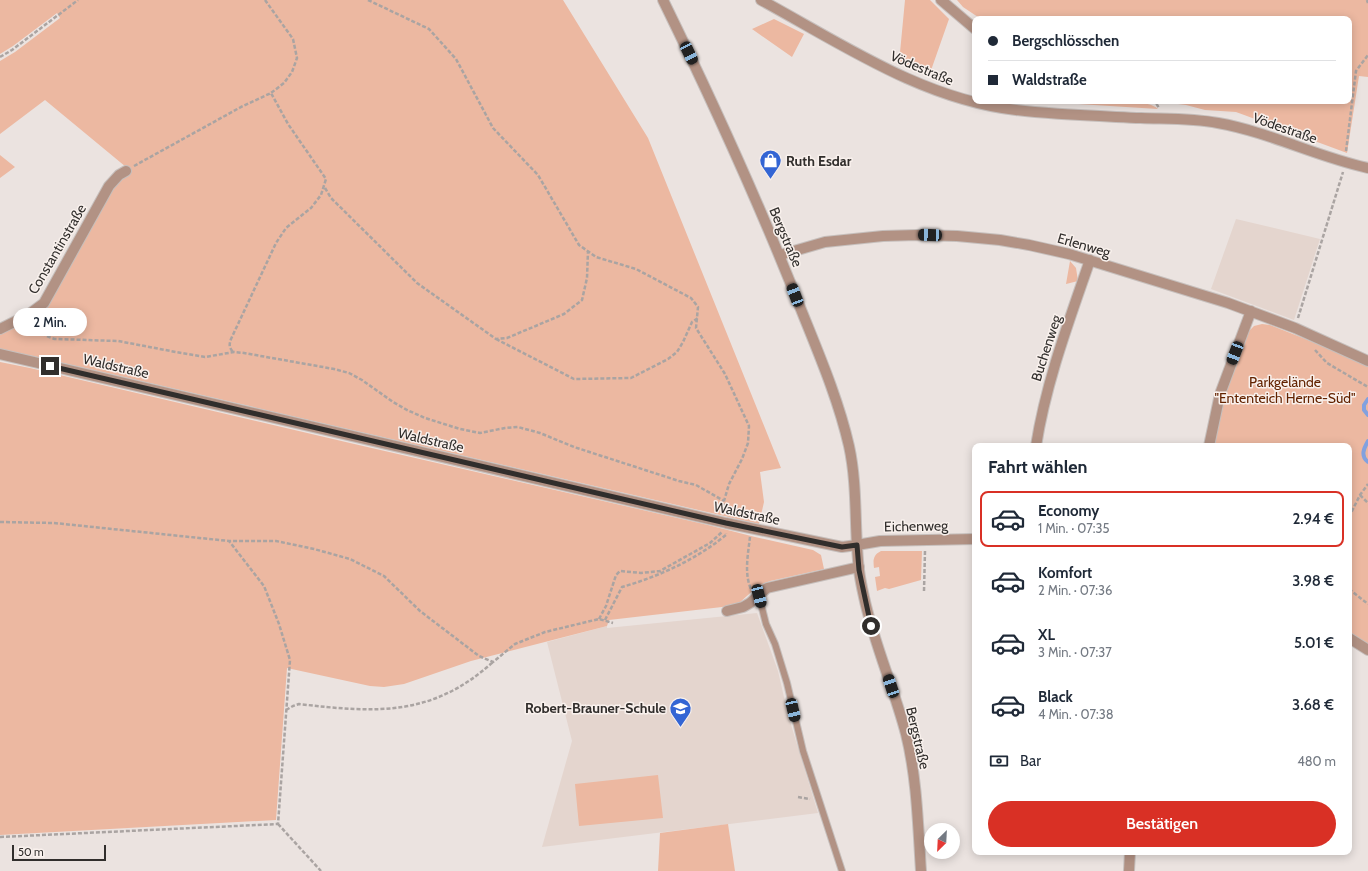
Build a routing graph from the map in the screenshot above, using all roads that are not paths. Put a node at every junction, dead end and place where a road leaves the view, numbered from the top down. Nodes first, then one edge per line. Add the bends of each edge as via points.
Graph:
1 (663, 0) edge
2 (761, 0) edge
3 (941, 0) edge
4 (972, 26) edge
5 (972, 101) edge
6 (984, 104) edge
7 (1368, 168) edge
8 (126, 171) road end
9 (780, 255) junction
10 (1090, 260) junction
11 (1251, 311) junction
12 (0, 329) edge
13 (0, 354) edge
14 (1368, 361) edge
15 (1037, 443) edge
16 (1210, 443) edge
17 (972, 539) edge
18 (857, 545) junction
19 (859, 567) junction
20 (759, 596) junction
21 (727, 611) dead end
22 (1352, 640) edge
23 (1368, 650) edge
24 (1130, 855) edge
25 (842, 871) edge
26 (921, 871) edge
27 (1130, 871) edge

1 - 9 street, Bergstraße via 696,66
2 - 5 street, Vödestraße via 896,73 924,86
3 - 4 street
6 - 7 street, Vödestraße via 1035,112 1216,123 1243,128
8 - 12 street, Constantinstraße via 109,186 44,303 28,315
9 - 10 street, Erlenweg via 825,242 917,235 1029,244
9 - 18 street, Bergstraße via 827,375 849,446 854,479
10 - 11 street, Erlenweg
10 - 15 street, Buchenweg via 1047,389
11 - 14 street, Erlenweg
11 - 16 street via 1220,394
13 - 18 street, Waldstraße via 726,523 842,547
17 - 18 street, Eichenweg via 880,541
18 - 19 street, Bergstraße
19 - 20 street via 767,588
19 - 26 street, Bergstraße via 874,637 906,734
20 - 21 street via 743,607
20 - 25 lane via 787,683 803,751
22 - 23 street
24 - 27 street

